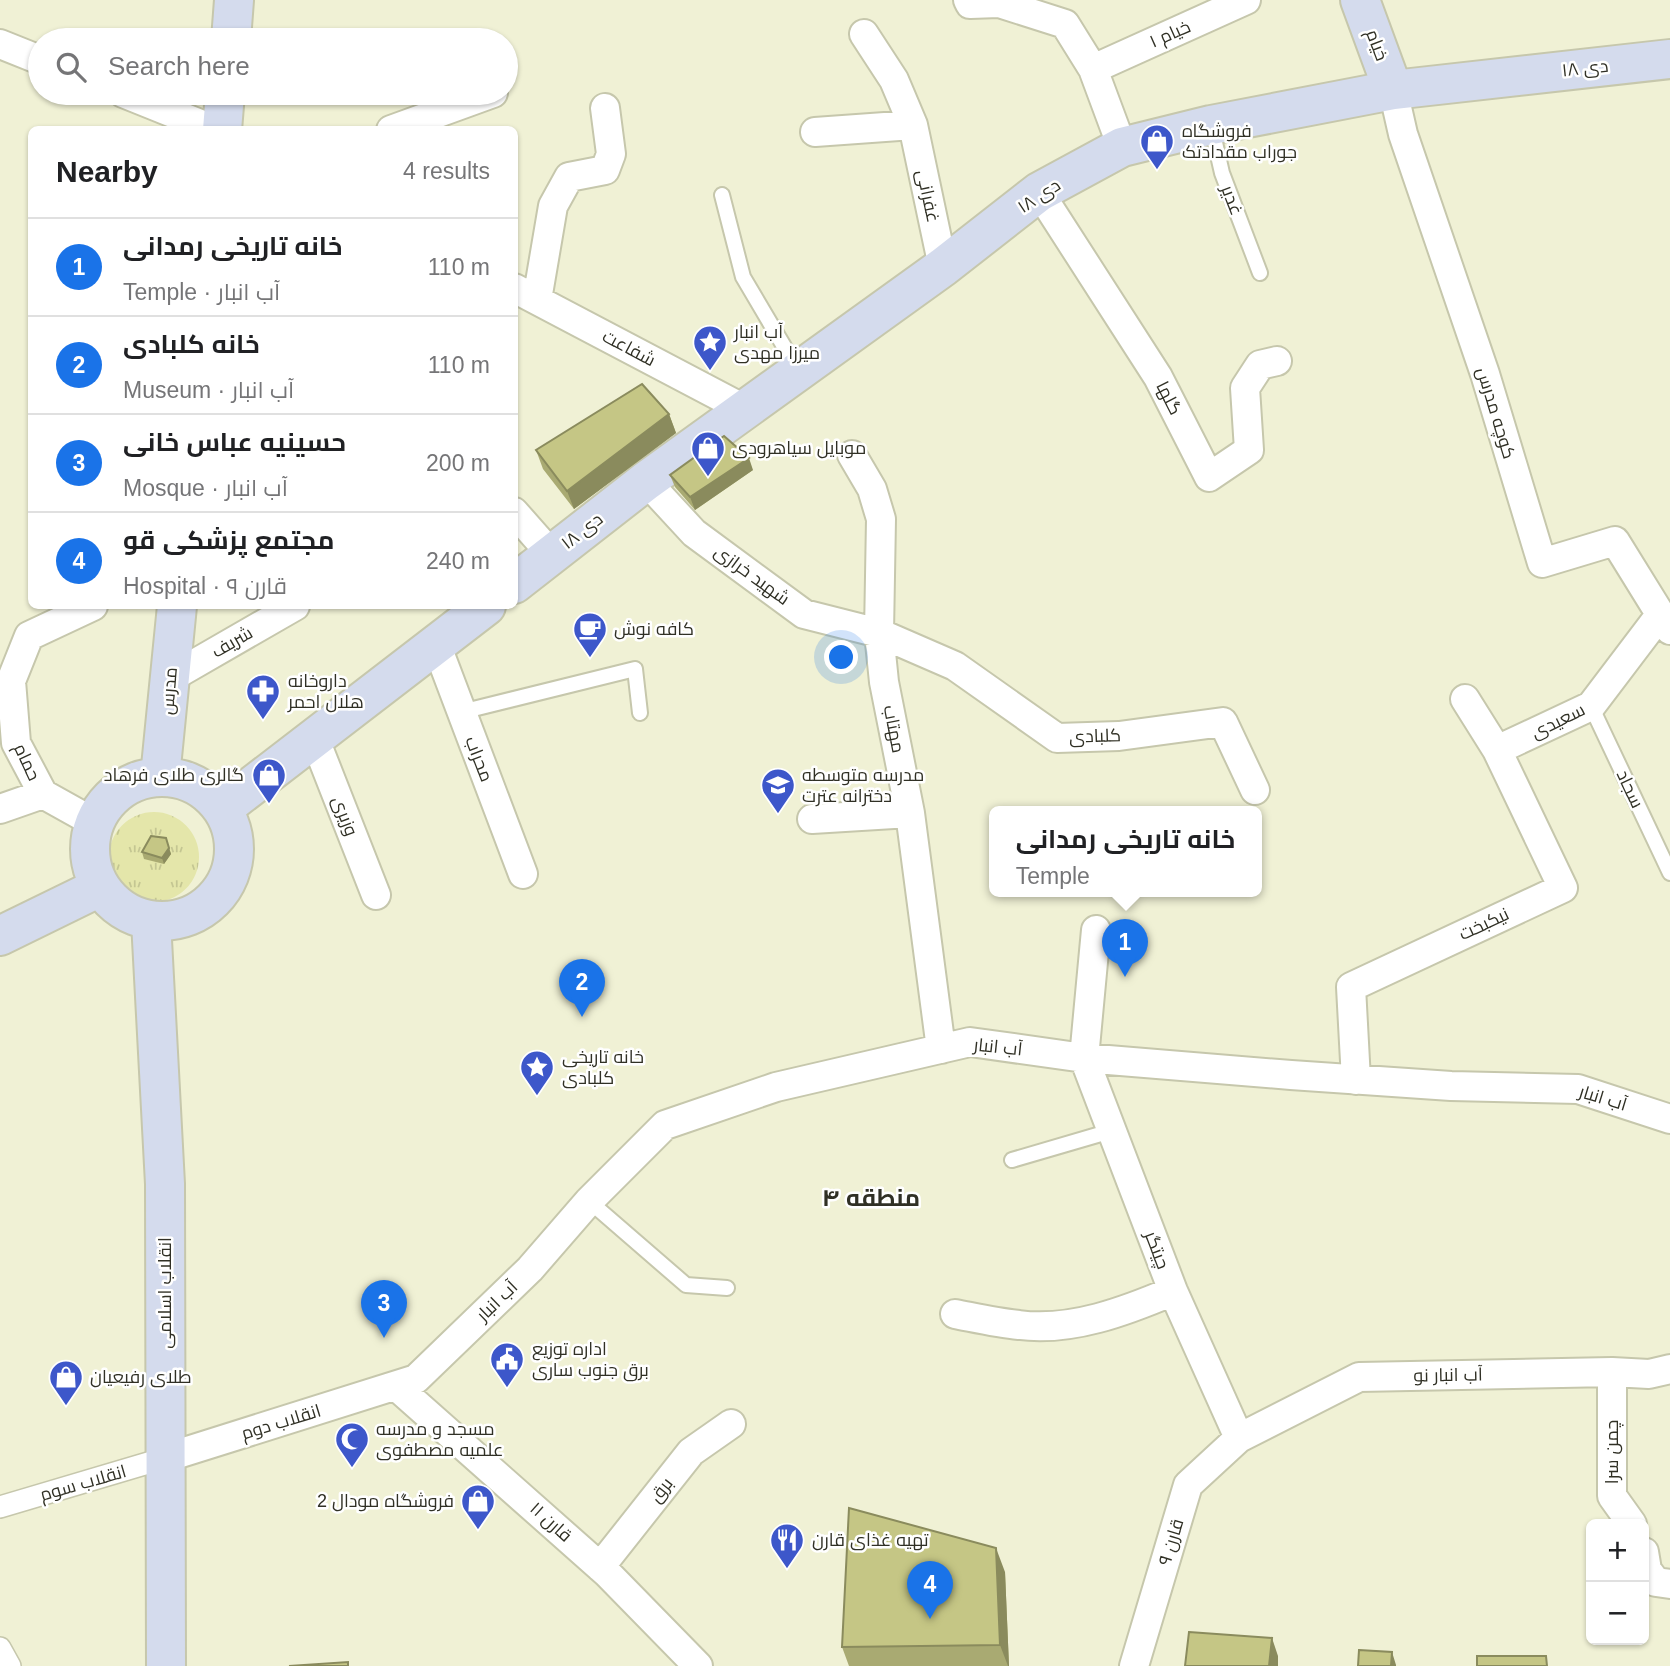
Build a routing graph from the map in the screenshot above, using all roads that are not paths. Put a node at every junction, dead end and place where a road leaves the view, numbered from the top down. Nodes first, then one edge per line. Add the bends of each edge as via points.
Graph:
1 (234, 0) edge
2 (968, 0) edge
3 (1246, 0) edge
4 (1360, 0) edge
5 (231, 28) edge
6 (864, 34) dead end
7 (0, 44) edge
8 (28, 55) edge
9 (1670, 59) edge
10 (1093, 69) junction
11 (1394, 90) junction
12 (153, 105) edge
13 (225, 105) edge
14 (460, 105) edge
15 (605, 108) dead end
16 (913, 125) junction
17 (1211, 125) junction
18 (205, 126) edge
19 (222, 126) edge
20 (402, 126) edge
21 (814, 132) dead end
22 (1122, 148) junction
23 (1039, 192) junction
24 (722, 195) dead end
25 (943, 267) junction
26 (1260, 273) dead end
27 (526, 294) edge
28 (1277, 361) dead end
29 (799, 371) junction
30 (744, 409) junction
31 (852, 455) dead end
32 (646, 481) junction
33 (518, 517) edge
34 (552, 555) junction
35 (518, 581) edge
36 (87, 609) edge
37 (177, 609) edge
38 (290, 609) edge
39 (482, 609) edge
40 (1665, 622) edge
41 (879, 633) junction
42 (436, 644) junction
43 (170, 678) junction
44 (1465, 699) dead end
45 (1591, 706) junction
46 (461, 712) junction
47 (640, 713) dead end
48 (314, 737) junction
49 (1497, 750) junction
50 (160, 777) junction
51 (1255, 790) dead end
52 (43, 794) junction
53 (0, 809) edge
54 (222, 809) junction
55 (910, 813) junction
56 (812, 819) dead end
57 (94, 823) junction
58 (1670, 873) edge
59 (523, 874) dead end
60 (100, 887) junction
61 (376, 895) dead end
62 (151, 921) junction
63 (1096, 930) dead end
64 (0, 936) edge
65 (941, 1049) junction
66 (1084, 1058) junction
67 (1356, 1080) junction
68 (1670, 1119) edge
69 (1111, 1131) junction
70 (1012, 1160) dead end
71 (589, 1201) junction
72 (727, 1288) dead end
73 (1173, 1291) junction
74 (955, 1314) dead end
75 (1670, 1369) edge
76 (1612, 1372) junction
77 (396, 1386) junction
78 (731, 1424) dead end
79 (1240, 1437) junction
80 (165, 1458) junction
81 (0, 1507) edge
82 (1628, 1519) edge
83 (600, 1567) junction
84 (1649, 1573) edge
85 (1670, 1584) edge
86 (0, 1648) edge
87 (10, 1666) edge
88 (166, 1666) edge
89 (698, 1666) edge
90 (1134, 1666) edge

1 - 5 main road
2 - 10 street via 970,4 999,3 1066,24
3 - 10 street, خیام ۱
4 - 11 main road, خیام
6 - 16 street, غفرانی via 894,80
7 - 8 street
9 - 11 main road, ۱۸ دی
10 - 22 street
11 - 17 main road, ۱۸ دی
11 - 40 street, کوچه مدرس via 1403,134 1485,374 1542,563 1615,541
12 - 18 street
13 - 19 main road
14 - 20 street
15 - 27 street via 611,154 605,170 569,177 553,206
16 - 21 street
16 - 25 street, غفرانی
17 - 22 main road, ۱۸ دی
17 - 26 lane, غدیر via 1222,173
22 - 23 main road, ۱۸ دی
23 - 25 main road, ۱۸ دی
23 - 28 street, گلها via 1158,377 1209,477 1249,450 1245,388 1260,365
24 - 29 lane via 743,277
25 - 29 main road, ۱۸ دی
27 - 30 street, شفاعت
29 - 30 main road, ۱۸ دی
30 - 32 main road, ۱۸ دی
31 - 41 street, مهتاب via 872,489 881,519
32 - 34 main road, ۱۸ دی
32 - 41 street, شهید خرازی via 694,533 804,614
33 - 34 street
34 - 35 main road, ۱۸ دی
36 - 52 street, حمام via 29,636 11,681 16,743
37 - 43 main road, مدرس
38 - 43 street, شریف
39 - 42 main road
40 - 45 street, سعیدی
41 - 51 street, کلبادی via 955,666 1058,738 1119,736 1223,722
41 - 55 street, مهتاب
42 - 46 street, محراب
42 - 48 main road
43 - 50 main road, مدرس
44 - 49 street
45 - 49 street, سعیدی
45 - 58 lane, سجاد
46 - 47 lane via 635,669
46 - 59 street, محراب
48 - 54 main road
48 - 61 street, وزیری
49 - 67 street, نیکبخت via 1563,888 1351,987
50 - 54 main road via 184,780 206,791
50 - 57 main road via 120,790
52 - 53 street
52 - 57 street
54 - 62 main road via 234,839 234,856 223,888 213,901 192,914
55 - 56 street
55 - 65 street, مهتاب
57 - 60 main road via 92,867
60 - 62 main road via 122,909
60 - 64 main road
62 - 80 main road, انقلاب اسلامی via 165,1184
63 - 66 street
65 - 66 street, آب انبار via 970,1042
65 - 71 street, آب انبار via 776,1087 665,1125
66 - 67 street, آب انبار
66 - 69 street, چیتگر
67 - 68 street, آب انبار via 1578,1088
69 - 70 lane
69 - 73 street, چیتگر
71 - 72 lane via 685,1285
71 - 77 street, آب انبار via 530,1269 426,1370
73 - 74 street via 1120,1313 1059,1324 1022,1326
73 - 79 street, چیتگر
75 - 76 street, آب انبار نو via 1649,1374
76 - 79 street, آب انبار نو via 1359,1377
76 - 82 street, چمن سرا via 1612,1496
77 - 80 street, انقلاب دوم
77 - 83 street, قارن ۱۱
78 - 83 street, برق via 691,1452
79 - 90 street, قارن ٩ via 1188,1485
80 - 81 street, انقلاب سوم
80 - 88 main road, انقلاب اسلامی
83 - 89 street, قارن ۱۱
84 - 85 street via 1656,1582
86 - 87 street

